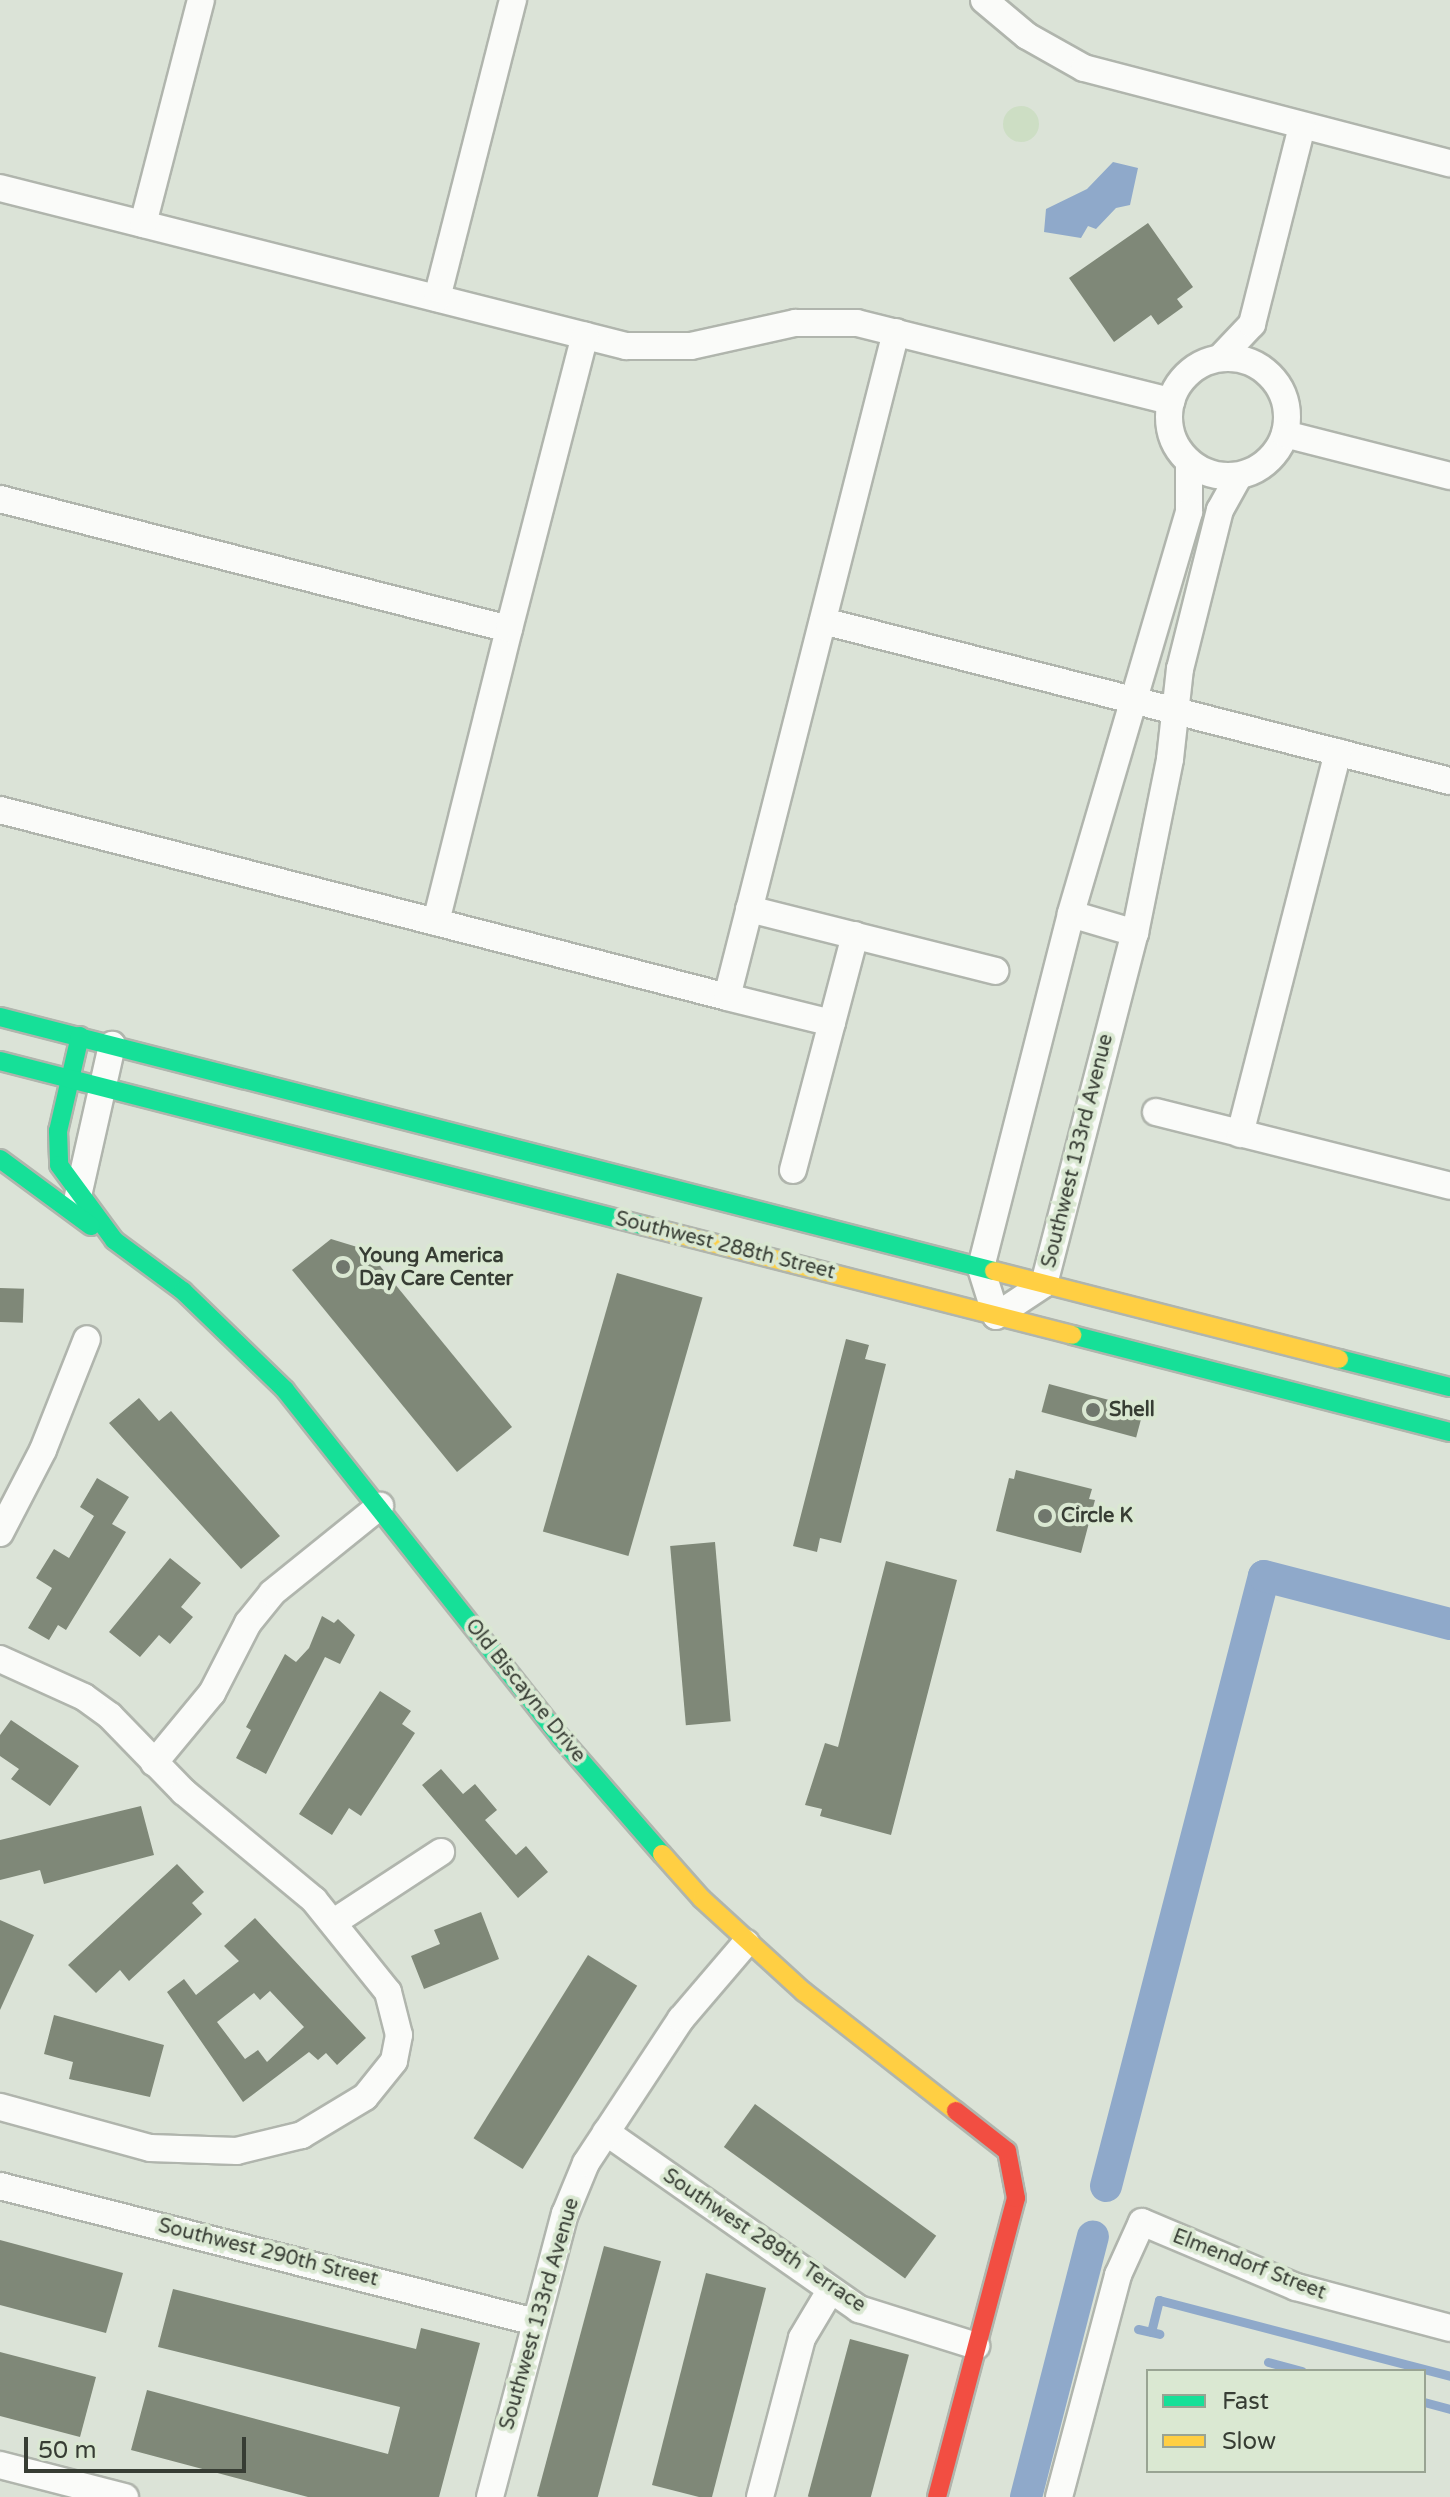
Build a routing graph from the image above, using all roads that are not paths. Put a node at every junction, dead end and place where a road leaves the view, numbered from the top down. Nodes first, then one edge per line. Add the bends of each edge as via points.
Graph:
1 (201, 0) edge
2 (513, 0) edge
3 (984, 0) edge
4 (1302, 126) junction
5 (1450, 163) edge
6 (0, 188) edge
7 (143, 224) junction
8 (437, 298) junction
9 (1252, 324) junction
10 (896, 332) junction
11 (585, 336) junction
12 (1220, 358) junction
13 (1264, 370) junction
14 (1171, 401) junction
15 (1285, 434) junction
16 (1189, 462) junction
17 (1239, 476) junction
18 (1450, 476) edge
19 (0, 499) edge
20 (823, 621) junction
21 (509, 629) junction
22 (1135, 700) junction
23 (1176, 711) junction
24 (1338, 752) junction
25 (1450, 781) edge
26 (0, 810) edge
27 (749, 909) junction
28 (1071, 914) junction
29 (436, 922) junction
30 (1135, 933) junction
31 (855, 935) junction
32 (995, 971) dead end
33 (727, 997) junction
34 (0, 1017) edge
35 (832, 1023) junction
36 (80, 1036) junction
37 (112, 1045) junction
38 (0, 1061) edge
39 (69, 1078) junction
40 (101, 1087) junction
41 (1156, 1112) dead end
42 (1240, 1134) junction
43 (460, 1156) junction
44 (0, 1159) edge
45 (793, 1170) dead end
46 (1450, 1186) edge
47 (78, 1196) junction
48 (114, 1240) junction
49 (981, 1268) junction
50 (1044, 1284) junction
51 (996, 1316) junction
52 (87, 1339) dead end
53 (1450, 1387) edge
54 (1450, 1432) edge
55 (10, 1489) edge
56 (380, 1506) junction
57 (0, 1533) edge
58 (0, 1659) edge
59 (154, 1763) junction
60 (441, 1852) dead end
61 (334, 1922) junction
62 (746, 1943) junction
63 (0, 2107) edge
64 (606, 2132) junction
65 (0, 2186) edge
66 (830, 2291) junction
67 (535, 2322) junction
68 (1450, 2328) edge
69 (976, 2346) junction
70 (0, 2465) edge
71 (125, 2497) edge
72 (490, 2497) edge
73 (760, 2497) edge
74 (937, 2497) edge
75 (1059, 2497) edge

1 - 7 street
2 - 8 street
3 - 4 street via 1027,36 1084,68
4 - 5 street
4 - 9 street
6 - 7 street
7 - 8 street
8 - 11 street
9 - 12 street
9 - 13 street
10 - 11 street via 827,321 660,348
10 - 14 street
10 - 20 street
11 - 21 street
12 - 13 street via 1243,359
12 - 14 street via 1194,368
13 - 15 street via 1285,399
14 - 16 street via 1171,434
15 - 17 street via 1268,462
15 - 18 street
16 - 17 street via 1203,471
16 - 22 street via 1189,512
17 - 23 street, Southwest 133rd Avenue via 1225,493 1217,518 1180,669
19 - 21 street
20 - 22 street
20 - 27 street
21 - 29 street
22 - 23 street
22 - 28 street
23 - 24 street
23 - 30 street, Southwest 133rd Avenue
24 - 25 street
24 - 42 street
26 - 29 street
27 - 31 street
27 - 33 street
28 - 30 street
28 - 49 street
29 - 33 street
30 - 50 street, Southwest 133rd Avenue
31 - 32 street
31 - 35 street
33 - 35 street
34 - 36 main road, Southwest 288th Street
35 - 45 street
36 - 37 main road, Southwest 288th Street
36 - 39 main road, Old Biscayne Drive
37 - 40 street
37 - 43 main road, Southwest 288th Street
38 - 39 main road, Southwest 288th Street
39 - 40 main road, Southwest 288th Street
39 - 47 main road, Old Biscayne Drive via 57,1149 59,1165
40 - 43 main road, Southwest 288th Street
40 - 47 street
41 - 42 street
42 - 46 street
43 - 49 main road, Southwest 288th Street
43 - 51 main road, Southwest 288th Street
44 - 48 main road via 56,1204
47 - 48 main road, Old Biscayne Drive
48 - 56 main road, Old Biscayne Drive via 183,1291 256,1358
49 - 50 main road, Southwest 288th Street
49 - 51 street
50 - 51 street, Southwest 133rd Avenue
50 - 53 main road, Southwest 288th Street
51 - 54 main road, Southwest 288th Street
52 - 55 street
55 - 57 street
56 - 59 street via 272,1593 248,1623 212,1693
56 - 62 main road, Old Biscayne Drive via 561,1738
58 - 59 street via 84,1697
59 - 61 street
60 - 61 street
61 - 63 street via 388,1992 399,2035 394,2061 381,2082 327,2122 273,2144 198,2153 150,2148
62 - 64 street, Southwest 133rd Avenue via 681,2019
62 - 69 main road, Old Biscayne Drive via 1007,2151 1016,2198
64 - 66 street, Southwest 289th Terrace
64 - 67 street, Southwest 133rd Avenue via 565,2214
65 - 67 street, Southwest 290th Street
66 - 69 street, Southwest 289th Terrace via 888,2322
66 - 73 street via 802,2338
67 - 72 street, Southwest 133rd Avenue
68 - 75 street, Elmendorf Street via 1296,2287 1142,2222 1118,2275
69 - 74 main road
70 - 71 street

